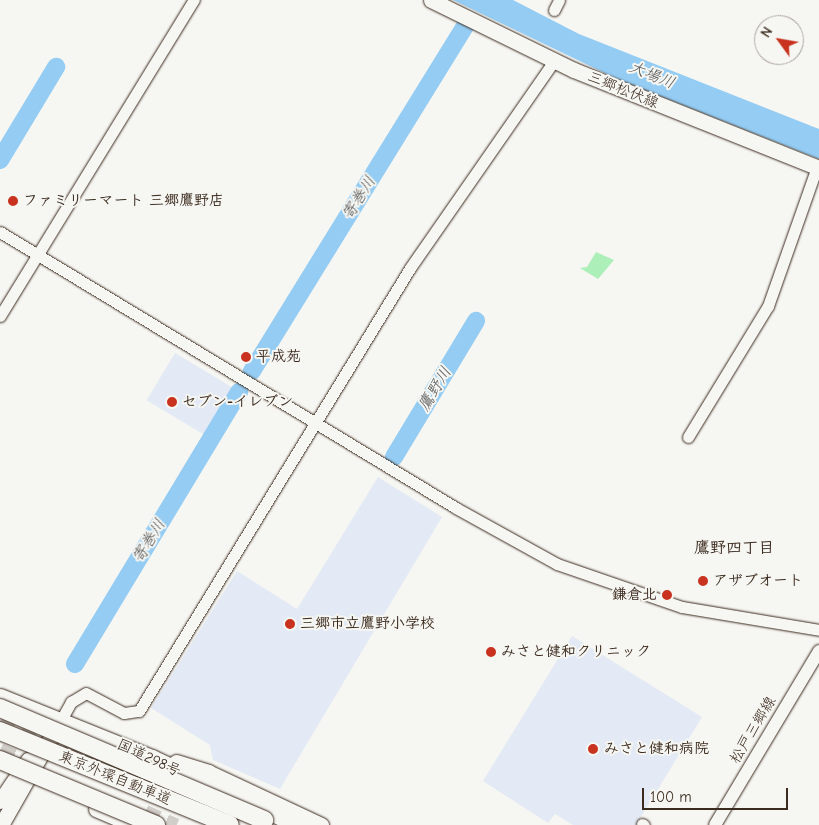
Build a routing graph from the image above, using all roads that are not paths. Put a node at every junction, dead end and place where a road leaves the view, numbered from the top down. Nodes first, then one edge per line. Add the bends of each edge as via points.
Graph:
1 (194, 0) edge
2 (432, 0) edge
3 (554, 61) junction
4 (818, 168) edge
5 (0, 232) edge
6 (38, 254) junction
7 (0, 316) edge
8 (315, 424) junction
9 (688, 437) dead end
10 (819, 630) edge
11 (819, 651) edge
12 (0, 696) edge
13 (0, 708) edge
14 (60, 720) junction
15 (0, 731) edge
16 (0, 742) edge
17 (152, 757) junction
18 (0, 760) edge
19 (0, 767) edge
20 (23, 776) junction
21 (0, 801) edge
22 (264, 820) dead end
23 (1, 825) edge
24 (133, 825) tunnel mouth
25 (156, 825) tunnel mouth
26 (199, 825) edge
27 (230, 825) edge
28 (296, 825) edge
29 (321, 825) edge
30 (715, 825) edge

1 - 6 street
2 - 3 main road, 三郷松伏線
3 - 4 main road, 三郷松伏線
3 - 8 street via 410,268
4 - 9 street via 768,306
5 - 6 street
6 - 7 street
6 - 8 street
8 - 10 street via 509,539 598,582 682,608
8 - 14 street via 139,711 124,713 86,693 71,702
11 - 30 main road, 松戸三郷線
12 - 14 main road, 国道298号
13 - 22 highway, bridge
14 - 17 main road, 国道298号
14 - 20 main road
15 - 27 highway, 東京外環自動車道, bridge
16 - 26 highway, 東京外環自動車道
17 - 28 main road, 国道298号
17 - 29 main road via 208,772
18 - 25 highway, bridge
19 - 20 main road
20 - 21 main road
20 - 23 main road
20 - 24 main road

